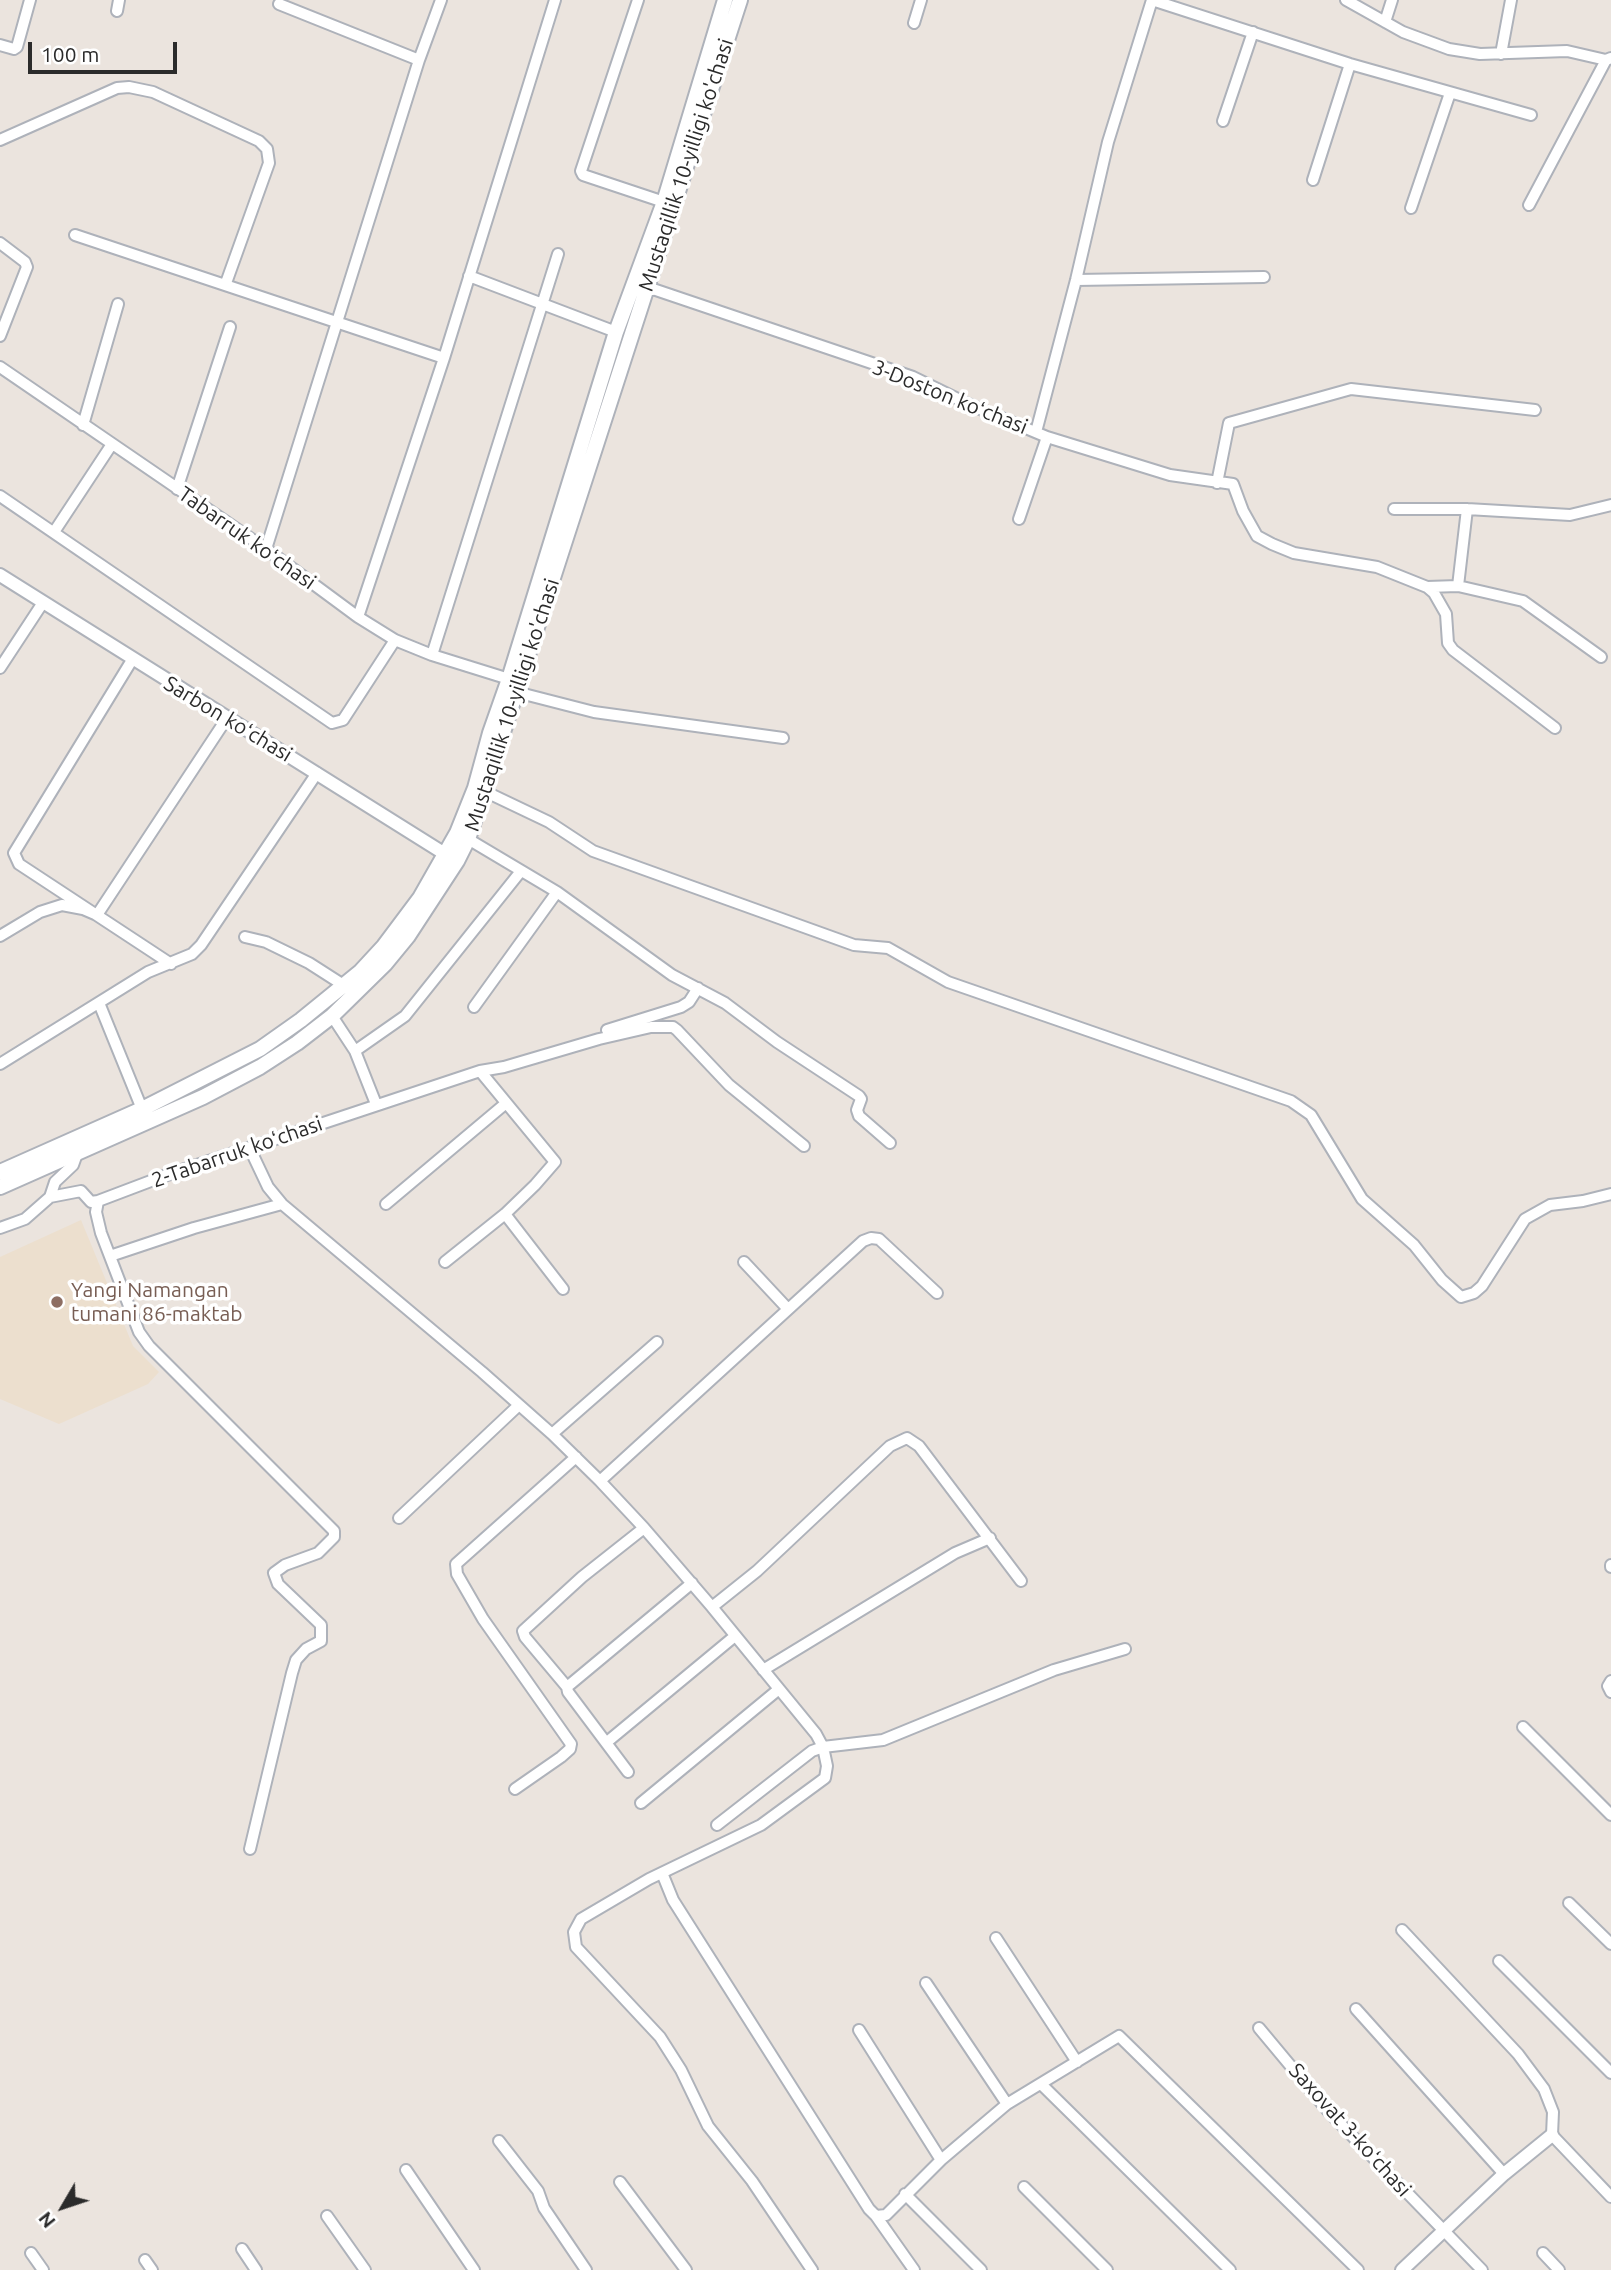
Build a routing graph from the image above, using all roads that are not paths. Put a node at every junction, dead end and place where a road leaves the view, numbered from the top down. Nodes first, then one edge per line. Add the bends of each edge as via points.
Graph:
1 (30, 0) edge
2 (440, 0) edge
3 (555, 0) edge
4 (638, 0) edge
5 (725, 0) edge
6 (740, 0) edge
7 (921, 0) edge
8 (1346, 0) edge
9 (1392, 0) edge
10 (1511, 0) edge
11 (279, 4) dead end
12 (1385, 22) junction
13 (914, 23) dead end
14 (1253, 32) junction
15 (0, 46) edge
16 (1501, 54) junction
17 (1608, 59) edge
18 (419, 60) junction
19 (1350, 64) junction
20 (1450, 93) junction
21 (1531, 115) dead end
22 (1223, 121) dead end
23 (0, 140) edge
24 (1313, 180) dead end
25 (664, 202) junction
26 (1529, 205) dead end
27 (1411, 208) dead end
28 (75, 234) dead end
29 (0, 243) edge
30 (558, 254) dead end
31 (469, 276) junction
32 (1264, 277) dead end
33 (1076, 280) junction
34 (226, 283) junction
35 (647, 288) junction
36 (118, 304) dead end
37 (542, 304) junction
38 (338, 324) junction
39 (230, 327) dead end
40 (616, 331) junction
41 (0, 336) edge
42 (444, 358) junction
43 (0, 367) edge
44 (1535, 410) dead end
45 (83, 425) junction
46 (1036, 432) junction
47 (1047, 437) junction
48 (112, 444) junction
49 (1217, 483) junction
50 (177, 489) junction
51 (0, 496) edge
52 (1611, 505) edge
53 (1394, 509) dead end
54 (1467, 509) junction
55 (1019, 519) dead end
56 (54, 532) junction
57 (266, 549) junction
58 (0, 575) edge
59 (1458, 586) junction
60 (1427, 587) junction
61 (42, 604) junction
62 (358, 617) junction
63 (395, 640) junction
64 (432, 656) junction
65 (1601, 657) dead end
66 (132, 660) junction
67 (0, 668) edge
68 (513, 686) junction
69 (227, 718) junction
70 (1555, 728) dead end
71 (783, 738) dead end
72 (317, 773) junction
73 (484, 790) junction
74 (463, 836) junction
75 (0, 852) edge
76 (14, 853) junction
77 (451, 858) junction
78 (521, 871) junction
79 (557, 892) junction
80 (97, 915) junction
81 (0, 936) edge
82 (245, 937) dead end
83 (171, 964) junction
84 (698, 988) junction
85 (350, 989) junction
86 (99, 1003) junction
87 (474, 1007) dead end
88 (332, 1016) junction
89 (355, 1051) junction
90 (0, 1063) edge
91 (504, 1067) junction
92 (480, 1071) junction
93 (376, 1104) junction
94 (505, 1104) junction
95 (142, 1109) junction
96 (890, 1143) dead end
97 (804, 1146) dead end
98 (250, 1149) junction
99 (78, 1151) junction
100 (0, 1172) edge
101 (0, 1187) edge
102 (1611, 1194) edge
103 (50, 1197) junction
104 (98, 1201) junction
105 (282, 1204) junction
106 (386, 1204) dead end
107 (505, 1214) junction
108 (0, 1228) edge
109 (110, 1256) junction
110 (446, 1262) dead end
111 (744, 1262) dead end
112 (563, 1289) dead end
113 (937, 1293) dead end
114 (788, 1308) junction
115 (657, 1342) dead end
116 (519, 1405) junction
117 (552, 1434) junction
118 (576, 1457) junction
119 (600, 1481) junction
120 (399, 1518) dead end
121 (644, 1528) junction
122 (990, 1538) junction
123 (1021, 1581) dead end
124 (692, 1583) junction
125 (712, 1607) junction
126 (735, 1636) junction
127 (1125, 1649) dead end
128 (763, 1670) junction
129 (1611, 1681) edge
130 (567, 1686) junction
131 (779, 1689) junction
132 (1611, 1692) edge
133 (1523, 1727) dead end
134 (607, 1742) junction
135 (823, 1747) junction
136 (628, 1772) dead end
137 (515, 1789) dead end
138 (641, 1803) dead end
139 (1611, 1815) edge
140 (717, 1825) dead end
141 (250, 1849) dead end
142 (662, 1873) junction
143 (1569, 1903) dead end
144 (1402, 1930) dead end
145 (996, 1938) dead end
146 (1611, 1944) edge
147 (1499, 1961) dead end
148 (926, 1983) dead end
149 (1356, 2009) dead end
150 (1259, 2028) dead end
151 (859, 2030) dead end
152 (1077, 2062) junction
153 (1611, 2073) edge
154 (1042, 2085) junction
155 (1007, 2104) junction
156 (1552, 2135) junction
157 (499, 2141) dead end
158 (941, 2160) junction
159 (406, 2170) dead end
160 (1504, 2174) junction
161 (620, 2182) dead end
162 (1024, 2188) dead end
163 (905, 2194) junction
164 (1611, 2197) edge
165 (876, 2216) junction
166 (327, 2217) dead end
167 (1443, 2231) junction
168 (242, 2249) dead end
169 (31, 2253) dead end
170 (1543, 2253) dead end
171 (43, 2270) edge
172 (256, 2270) edge
173 (365, 2270) edge
174 (474, 2270) edge
175 (586, 2270) edge
176 (686, 2270) edge
177 (812, 2270) edge
178 (914, 2270) edge
179 (981, 2270) edge
180 (1107, 2270) edge
181 (1230, 2270) edge
182 (1358, 2270) edge
183 (1402, 2270) edge
184 (1482, 2270) edge
185 (1559, 2270) edge

1 - 15 street via 17,47
2 - 18 street
3 - 31 street
4 - 25 street via 581,173
5 - 25 main road, Mustaqillik 10-yilligi ko'chasi
6 - 35 main road, Mustaqillik 10-yilligi ko'chasi
7 - 13 street
8 - 12 street
9 - 12 street
10 - 16 street
11 - 18 street
12 - 16 street via 1449,49
14 - 19 street
14 - 22 street
14 - 33 street via 1152,0 1108,142
16 - 17 street via 1567,51
17 - 26 street
18 - 38 street
19 - 20 street
19 - 24 street
20 - 21 street
20 - 27 street
23 - 34 street via 117,88 129,87 153,92 259,141 267,149 269,163
25 - 40 main road, Mustaqillik 10-yilligi ko'chasi
28 - 34 street
29 - 41 street via 25,262 27,273
30 - 37 street
31 - 37 street
31 - 42 street
32 - 33 street
33 - 46 street
34 - 38 street
35 - 46 street, 3-Doston koʻchasi via 913,377
35 - 68 main road, Mustaqillik 10-yilligi ko'chasi
36 - 45 street
37 - 40 street
37 - 64 street
38 - 42 street
38 - 57 street
39 - 50 street
40 - 68 main road, Mustaqillik 10-yilligi ko'chasi
42 - 62 street
43 - 45 street, Tabarruk koʻchasi
44 - 49 street via 1350,389 1229,423
45 - 48 street, Tabarruk koʻchasi
46 - 47 street, 3-Doston koʻchasi
47 - 49 street, 3-Doston koʻchasi via 1170,475
47 - 55 street
48 - 50 street, Tabarruk koʻchasi
48 - 56 street
49 - 60 street via 1233,484 1257,536 1272,544 1294,553 1377,567
50 - 57 street, Tabarruk koʻchasi
51 - 56 street
52 - 54 street via 1570,515
53 - 54 street
54 - 59 street
56 - 63 street via 332,723 343,720
57 - 62 street, Tabarruk koʻchasi
58 - 61 street, Sarbon koʻchasi
59 - 60 street
59 - 65 street via 1524,601
60 - 70 street via 1446,614 1448,643 1453,650
61 - 66 street, Sarbon koʻchasi
61 - 67 street
62 - 63 street, Tabarruk koʻchasi
63 - 64 street, Tabarruk koʻchasi
64 - 68 street, Tabarruk koʻchasi
66 - 69 street, Sarbon koʻchasi
66 - 76 street
68 - 71 street, Tabarruk koʻchasi via 594,712
68 - 73 main road, Mustaqillik 10-yilligi ko'chasi
68 - 74 main road, Mustaqillik 10-yilligi ko'chasi via 489,733
69 - 72 street, Sarbon koʻchasi
69 - 80 street
72 - 77 street, Sarbon koʻchasi
72 - 83 street via 201,945
73 - 74 main road, Mustaqillik 10-yilligi ko'chasi
73 - 102 street via 549,822 593,851 854,946 888,948 948,982 1291,1101 1311,1115 1363,1199 1414,1245 1461,1297 1482,1286 1525,1219 1550,1205
74 - 77 main road, Mustaqillik 10-yilligi ko'chasi
74 - 78 street
75 - 76 street
76 - 80 street via 19,864
77 - 85 main road, Mustaqillik 10-yilligi ko'chasi via 408,936 385,964
78 - 79 street
78 - 89 street via 405,1016
79 - 84 street via 672,975
79 - 87 street
80 - 81 street via 62,905 40,912
80 - 83 street
82 - 85 street via 309,963
83 - 86 street via 148,972
84 - 91 street, 2-Tabarruk koʻchasi via 681,1007 512,1060
84 - 96 street via 859,1096 859,1116
85 - 88 main road, Mustaqillik 10-yilligi ko'chasi
85 - 95 main road, Mustaqillik 10-yilligi ko'chasi via 260,1049
86 - 90 street
86 - 95 street
88 - 89 street
88 - 99 main road, Mustaqillik 10-yilligi ko'chasi via 260,1067
89 - 93 street
91 - 92 street, 2-Tabarruk koʻchasi
91 - 97 street, 2-Tabarruk koʻchasi via 634,1030 673,1027 729,1085
92 - 93 street, 2-Tabarruk koʻchasi
92 - 94 street
93 - 98 street, 2-Tabarruk koʻchasi
94 - 106 street
94 - 107 street via 555,1162
95 - 100 main road, Mustaqillik 10-yilligi ko'chasi
98 - 104 street, 2-Tabarruk koʻchasi
98 - 105 street via 268,1187
99 - 101 main road, Mustaqillik 10-yilligi ko'chasi
99 - 103 street via 73,1166 55,1182
103 - 104 street via 80,1191 91,1202
103 - 108 street via 25,1219
104 - 109 street via 96,1212
105 - 109 street
105 - 116 street
107 - 110 street
107 - 112 street
109 - 141 street via 139,1332 149,1346 334,1531 334,1537 318,1553 274,1573 278,1584 321,1625 321,1641 296,1660
111 - 114 street
113 - 114 street via 878,1239 871,1238
114 - 119 street
115 - 117 street
116 - 117 street
116 - 120 street
117 - 118 street
118 - 119 street
118 - 137 street via 456,1564 457,1574 483,1619 571,1744
119 - 121 street
121 - 124 street
121 - 130 street via 523,1631
122 - 123 street
122 - 125 street via 919,1446 907,1438 890,1446
122 - 128 street via 955,1553
124 - 125 street
124 - 130 street
125 - 126 street
126 - 128 street
126 - 134 street
127 - 135 street via 1054,1670 883,1740
128 - 131 street
129 - 132 street
130 - 134 street
131 - 135 street
131 - 138 street
133 - 139 street
134 - 136 street
135 - 140 street
135 - 142 street via 825,1778 761,1825
142 - 165 street via 673,1900
142 - 177 street via 581,1919 574,1932 576,1947 660,2037 708,2126
143 - 146 street
144 - 156 street via 1544,2088 1553,2112
145 - 152 street
147 - 153 street
148 - 155 street
149 - 160 street
150 - 167 street, Saxovat 3-koʻchasi via 1329,2112
151 - 158 street
152 - 154 street
152 - 182 street via 1119,2036
154 - 155 street
154 - 181 street
155 - 158 street
156 - 160 street
156 - 164 street
157 - 175 street via 538,2191 544,2208
158 - 163 street
159 - 174 street
160 - 167 street
161 - 176 street
162 - 180 street
163 - 165 street via 886,2215
163 - 179 street
165 - 178 street
166 - 173 street
167 - 183 street
167 - 184 street, Saxovat 3-koʻchasi
168 - 172 street
169 - 171 street
170 - 185 street

